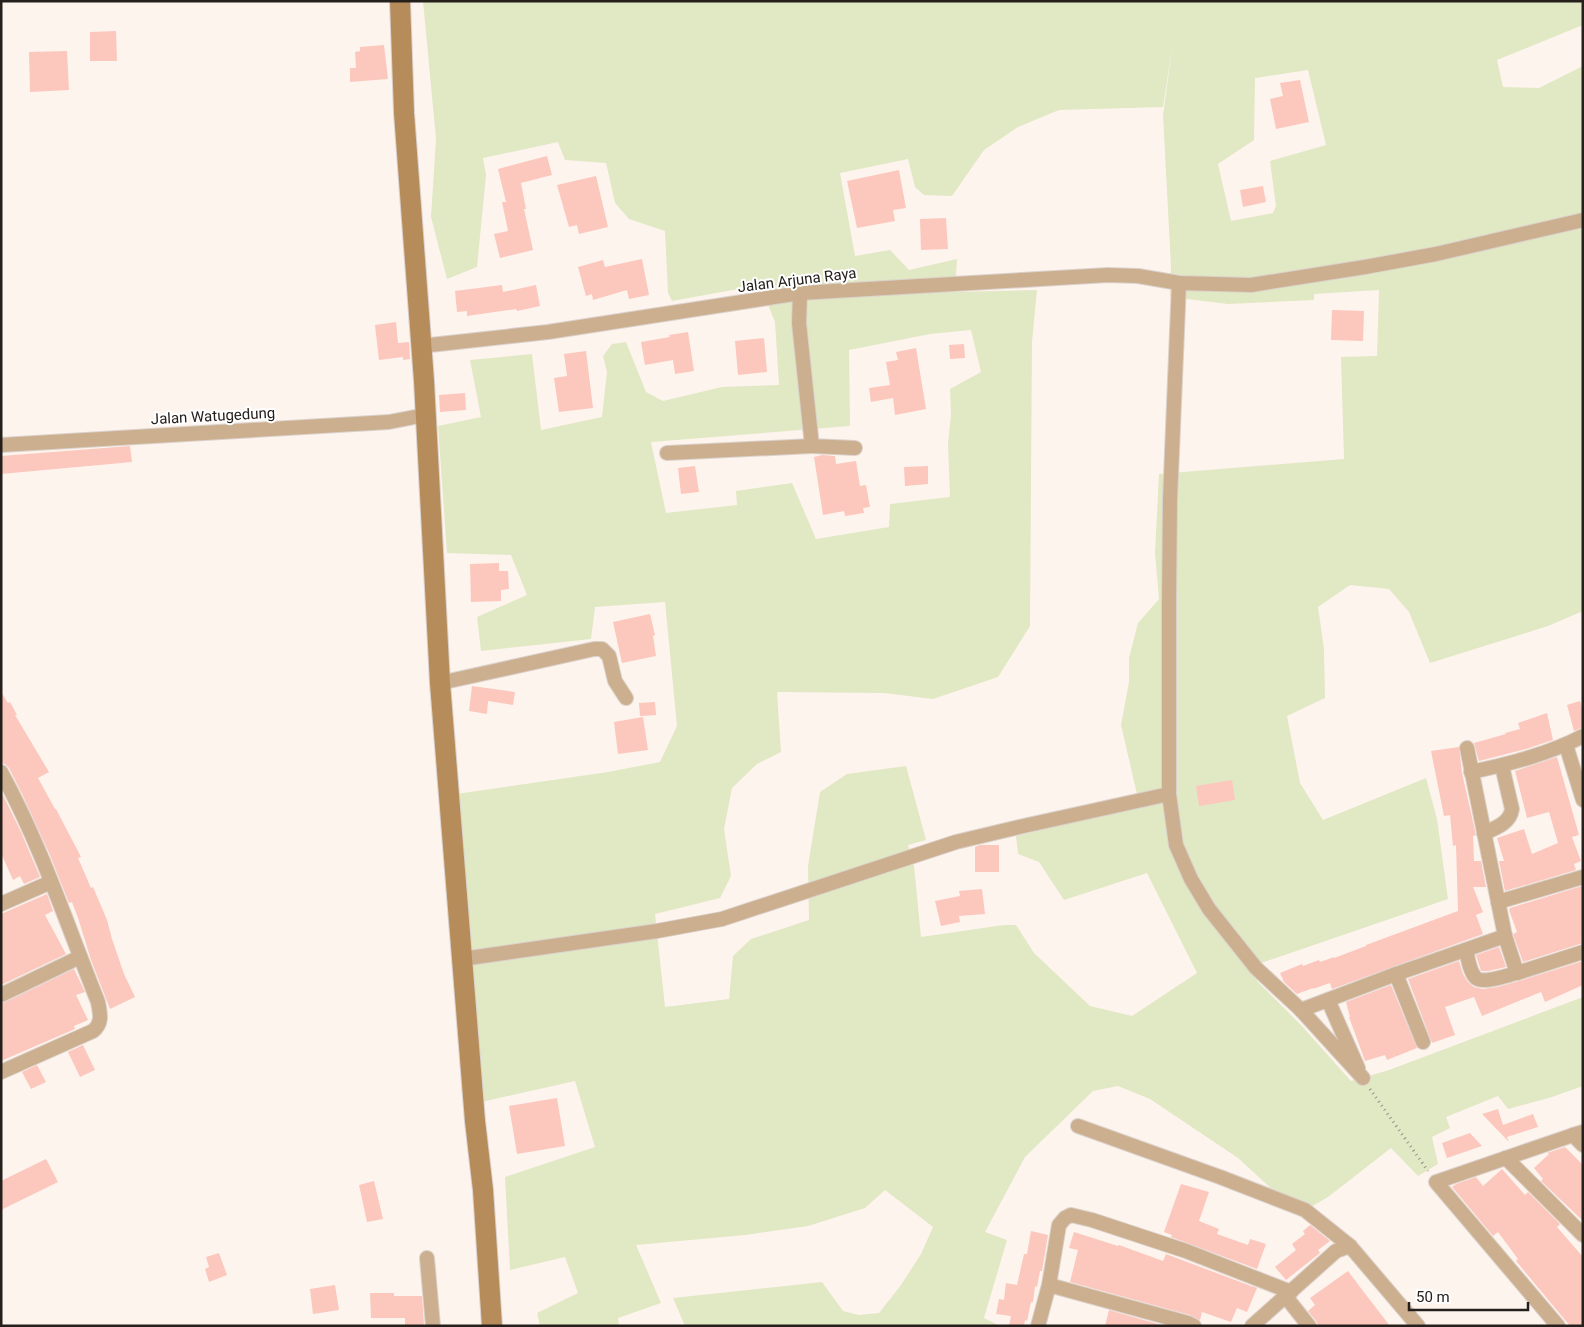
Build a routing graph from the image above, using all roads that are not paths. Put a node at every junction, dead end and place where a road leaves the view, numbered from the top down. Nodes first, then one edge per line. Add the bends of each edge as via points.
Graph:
1 (400, 1) edge
2 (1583, 220) edge
3 (1179, 283) junction
4 (800, 293) junction
5 (421, 346) junction
6 (425, 415) junction
7 (1, 445) edge
8 (812, 446) junction
9 (855, 448) dead end
10 (667, 453) dead end
11 (440, 683) junction
12 (626, 698) dead end
13 (1583, 736) edge
14 (1566, 745) junction
15 (1467, 748) dead end
16 (1502, 766) junction
17 (1, 772) edge
18 (1471, 772) junction
19 (1169, 794) junction
20 (1583, 800) edge
21 (1484, 833) junction
22 (1583, 877) edge
23 (51, 882) junction
24 (1498, 902) junction
25 (1, 904) edge
26 (1505, 936) junction
27 (1466, 950) junction
28 (1583, 952) edge
29 (80, 957) junction
30 (462, 959) junction
31 (1517, 973) junction
32 (1396, 974) junction
33 (1, 995) edge
34 (1328, 1000) junction
35 (1301, 1010) junction
36 (1422, 1042) dead end
37 (1, 1072) edge
38 (1078, 1126) dead end
39 (1579, 1138) edge
40 (1506, 1158) junction
41 (1583, 1235) edge
42 (1350, 1246) junction
43 (427, 1258) dead end
44 (1048, 1285) junction
45 (1289, 1294) junction
46 (433, 1326) edge
47 (492, 1326) edge
48 (1038, 1326) edge
49 (1194, 1326) edge
50 (1252, 1326) edge
51 (1309, 1326) edge
52 (1418, 1326) edge
53 (1558, 1326) edge

1 - 5 street via 404,114
2 - 3 street, Jalan Arjuna Raya via 1355,269 1251,285
3 - 4 street, Jalan Arjuna Raya via 1138,276 1098,276
3 - 19 street via 1170,500
4 - 5 street, Jalan Arjuna Raya via 548,332
4 - 8 street via 799,323
5 - 6 street
6 - 7 street, Jalan Watugedung via 389,422
6 - 11 street
8 - 9 street
8 - 10 street
11 - 12 street via 602,649
11 - 30 street
13 - 14 street
14 - 16 street
14 - 20 street
15 - 18 street
16 - 18 street
16 - 21 street via 1511,813 1503,824
17 - 23 street
18 - 21 street
19 - 30 street via 956,842 722,919
19 - 35 street via 1176,846 1209,909 1256,968
21 - 24 street
22 - 24 street
23 - 25 street
23 - 29 street
24 - 26 street
26 - 27 street
26 - 31 street
27 - 31 street via 1474,977 1480,980
27 - 32 street
28 - 31 street
29 - 33 street
29 - 37 street via 98,1002 98,1027
30 - 47 street
32 - 34 street
32 - 36 street
34 - 35 street
34 - 35 street via 1363,1078
38 - 42 street via 1305,1210
39 - 40 street
40 - 41 street
40 - 53 street via 1436,1182
42 - 45 street via 1336,1251
42 - 52 street
43 - 46 street
44 - 45 street via 1059,1225 1074,1215 1186,1251
44 - 48 street
44 - 49 street
45 - 50 street
45 - 51 street

